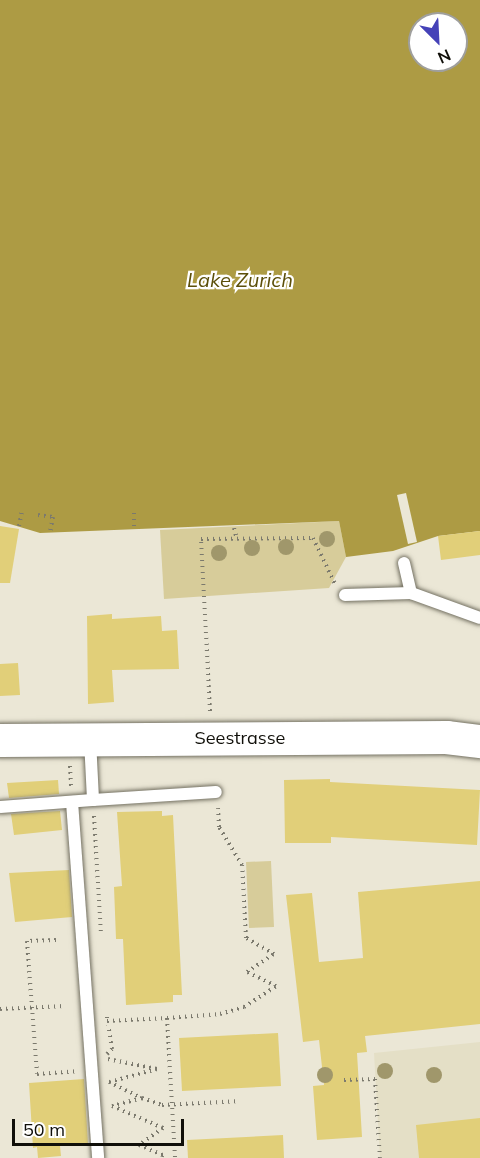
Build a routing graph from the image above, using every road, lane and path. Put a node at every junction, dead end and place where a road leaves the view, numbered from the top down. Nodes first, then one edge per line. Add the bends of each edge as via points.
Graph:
1 (22, 510) dead end
2 (134, 513) dead end
3 (38, 515) dead end
4 (19, 526) dead end
5 (234, 528) dead end
6 (134, 531) dead end
7 (50, 532) dead end
8 (237, 540) junction
9 (404, 563) dead end
10 (411, 593) junction
11 (345, 595) joint
12 (480, 618) edge
13 (211, 722) dead end
14 (0, 740) edge
15 (79, 740) junction
16 (480, 741) edge
17 (216, 792) joint
18 (93, 800) junction
19 (72, 802) junction
20 (0, 807) edge
21 (56, 940) dead end
22 (102, 940) dead end
23 (64, 1006) dead end
24 (32, 1007) junction
25 (0, 1010) edge
26 (106, 1010) dead end
27 (167, 1017) junction
28 (107, 1021) junction
29 (93, 1070) junction
30 (344, 1080) dead end
31 (142, 1098) junction
32 (240, 1101) dead end
33 (173, 1104) junction
34 (98, 1158) edge
35 (159, 1158) edge
36 (175, 1158) edge
37 (380, 1158) edge

1 - 4 path
2 - 6 path
3 - 7 path via 53,517
5 - 8 path
8 - 11 path via 313,538 330,579
8 - 13 path via 201,539
9 - 10 lane
10 - 11 lane
10 - 12 lane
14 - 15 main road, Seestrasse
15 - 16 main road, Seestrasse via 446,737
15 - 18 lane
15 - 19 path
17 - 18 lane
17 - 27 path via 219,828 242,865 246,938 274,954 247,972 276,986 244,1007 228,1012
18 - 19 lane
18 - 22 path
19 - 20 lane
19 - 29 lane
21 - 24 path via 27,941
23 - 24 path
24 - 25 path
24 - 29 path via 38,1074
26 - 28 path
27 - 28 path
27 - 33 path
28 - 31 path via 112,1049 103,1058 157,1069 109,1082
29 - 34 lane
30 - 37 path via 375,1079
31 - 33 path via 162,1105
31 - 35 path via 112,1106 163,1128 138,1145 163,1155
32 - 33 path
33 - 36 path

